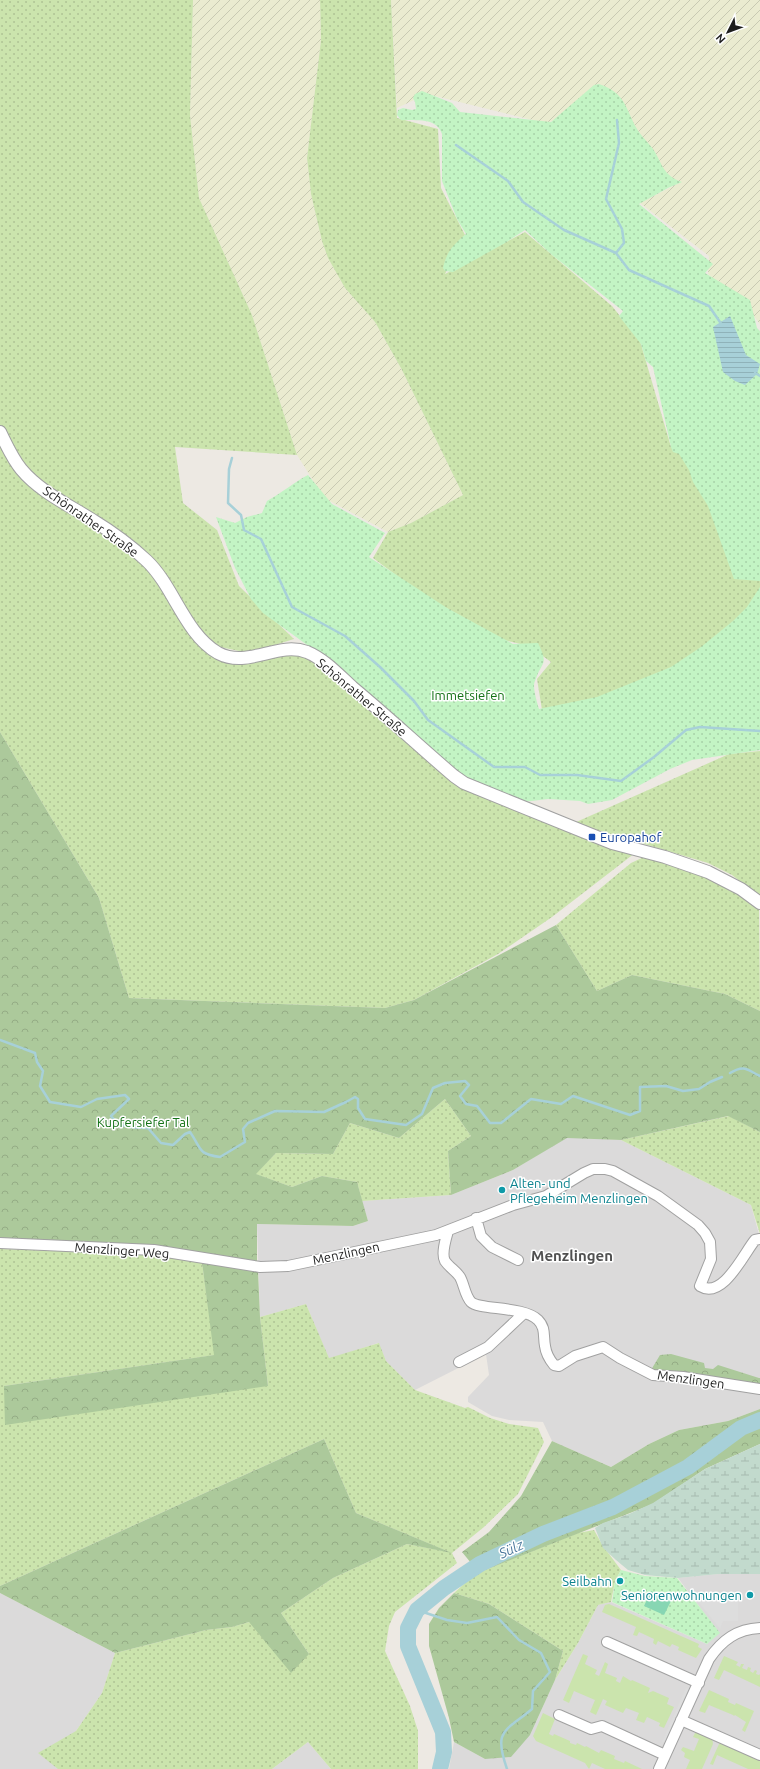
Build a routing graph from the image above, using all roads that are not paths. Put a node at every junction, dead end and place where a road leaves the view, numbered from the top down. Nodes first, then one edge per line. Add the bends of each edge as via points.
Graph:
1 (0, 432) edge
2 (760, 903) edge
3 (476, 1218) junction
4 (448, 1231) junction
5 (760, 1239) edge
6 (0, 1242) edge
7 (518, 1260) dead end
8 (244, 1265) joint
9 (523, 1314) junction
10 (459, 1362) dead end
11 (760, 1389) edge
12 (760, 1628) edge
13 (607, 1642) dead end
14 (699, 1683) junction
15 (559, 1715) dead end
16 (681, 1720) junction
17 (665, 1754) junction
18 (760, 1755) edge
19 (659, 1769) edge

1 - 2 street, Schönrather Straße via 28,477 64,504 122,540 148,561 200,638 218,653 240,659 282,651 306,652 338,675 464,784 594,836 708,872 741,889
3 - 4 street, Menzlingen
3 - 5 street, Menzlingen via 546,1196 584,1173 593,1169 605,1169 658,1196 705,1233 711,1250 700,1286 705,1289 712,1289 726,1279 741,1263 755,1240
3 - 7 street via 481,1236 492,1247
4 - 8 street, Menzlingen via 288,1266
4 - 9 street, Menzlingen via 445,1262 460,1277 470,1300 478,1305 504,1308
6 - 8 street, Menzlinger Weg via 154,1250
9 - 10 street via 488,1347
9 - 11 street, Menzlingen via 532,1316 542,1325 545,1347 554,1365 559,1366 575,1356 603,1347 654,1375
12 - 14 street via 742,1631 720,1644
13 - 14 street
14 - 16 street
15 - 17 street via 591,1729 602,1726
16 - 17 street
16 - 18 street
17 - 19 street

